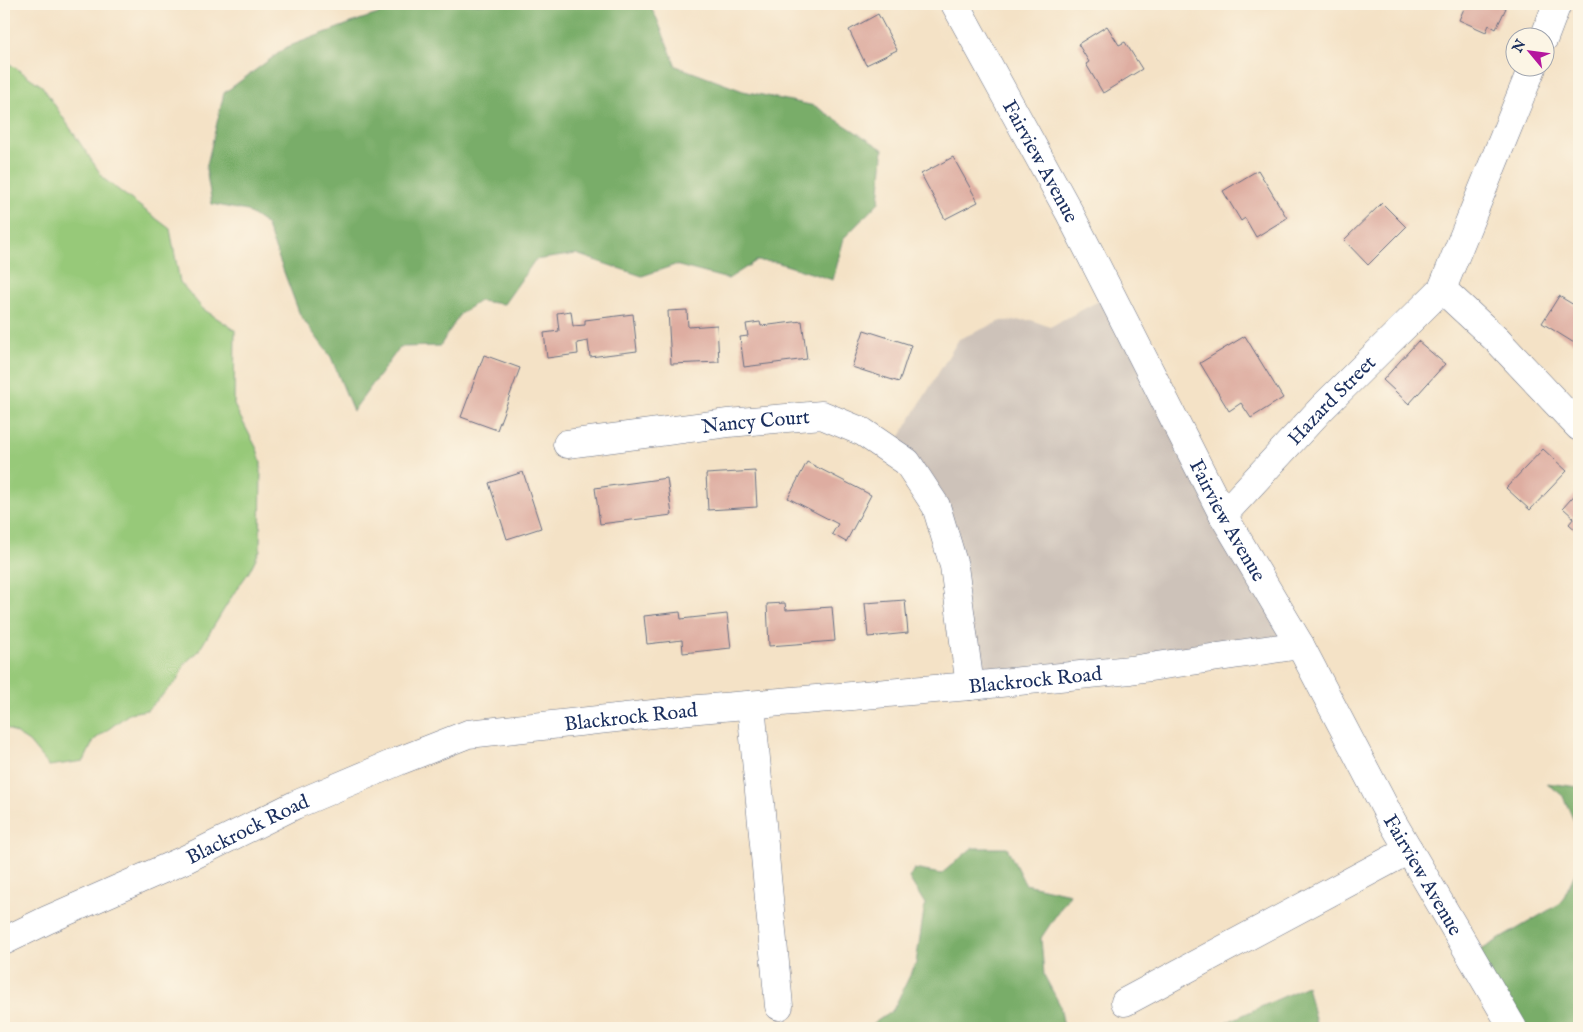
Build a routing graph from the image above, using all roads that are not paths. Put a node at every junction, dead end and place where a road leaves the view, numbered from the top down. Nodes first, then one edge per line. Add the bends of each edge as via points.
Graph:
1 (955, 4) edge
2 (1557, 4) edge
3 (1548, 28) edge
4 (1528, 78) edge
5 (1442, 289) junction
6 (1579, 427) edge
7 (567, 444) dead end
8 (1223, 515) junction
9 (1300, 645) junction
10 (970, 686) junction
11 (751, 705) junction
12 (1409, 850) junction
13 (4, 941) edge
14 (1125, 1002) dead end
15 (779, 1006) dead end
16 (1513, 1028) edge

1 - 8 street, Fairview Avenue via 1069,212
2 - 3 street
4 - 5 street, Hazard Street
5 - 6 street via 1498,341
5 - 8 street, Hazard Street via 1322,408
7 - 10 street, Nancy Court via 728,423 822,416 863,432 907,462 936,506 954,566
8 - 9 street, Fairview Avenue
9 - 10 street, Blackrock Road via 1130,670
9 - 12 street, Fairview Avenue
10 - 11 street, Blackrock Road
11 - 13 street, Blackrock Road via 468,734 295,805 186,859
11 - 15 street
12 - 14 street
12 - 16 street, Fairview Avenue

